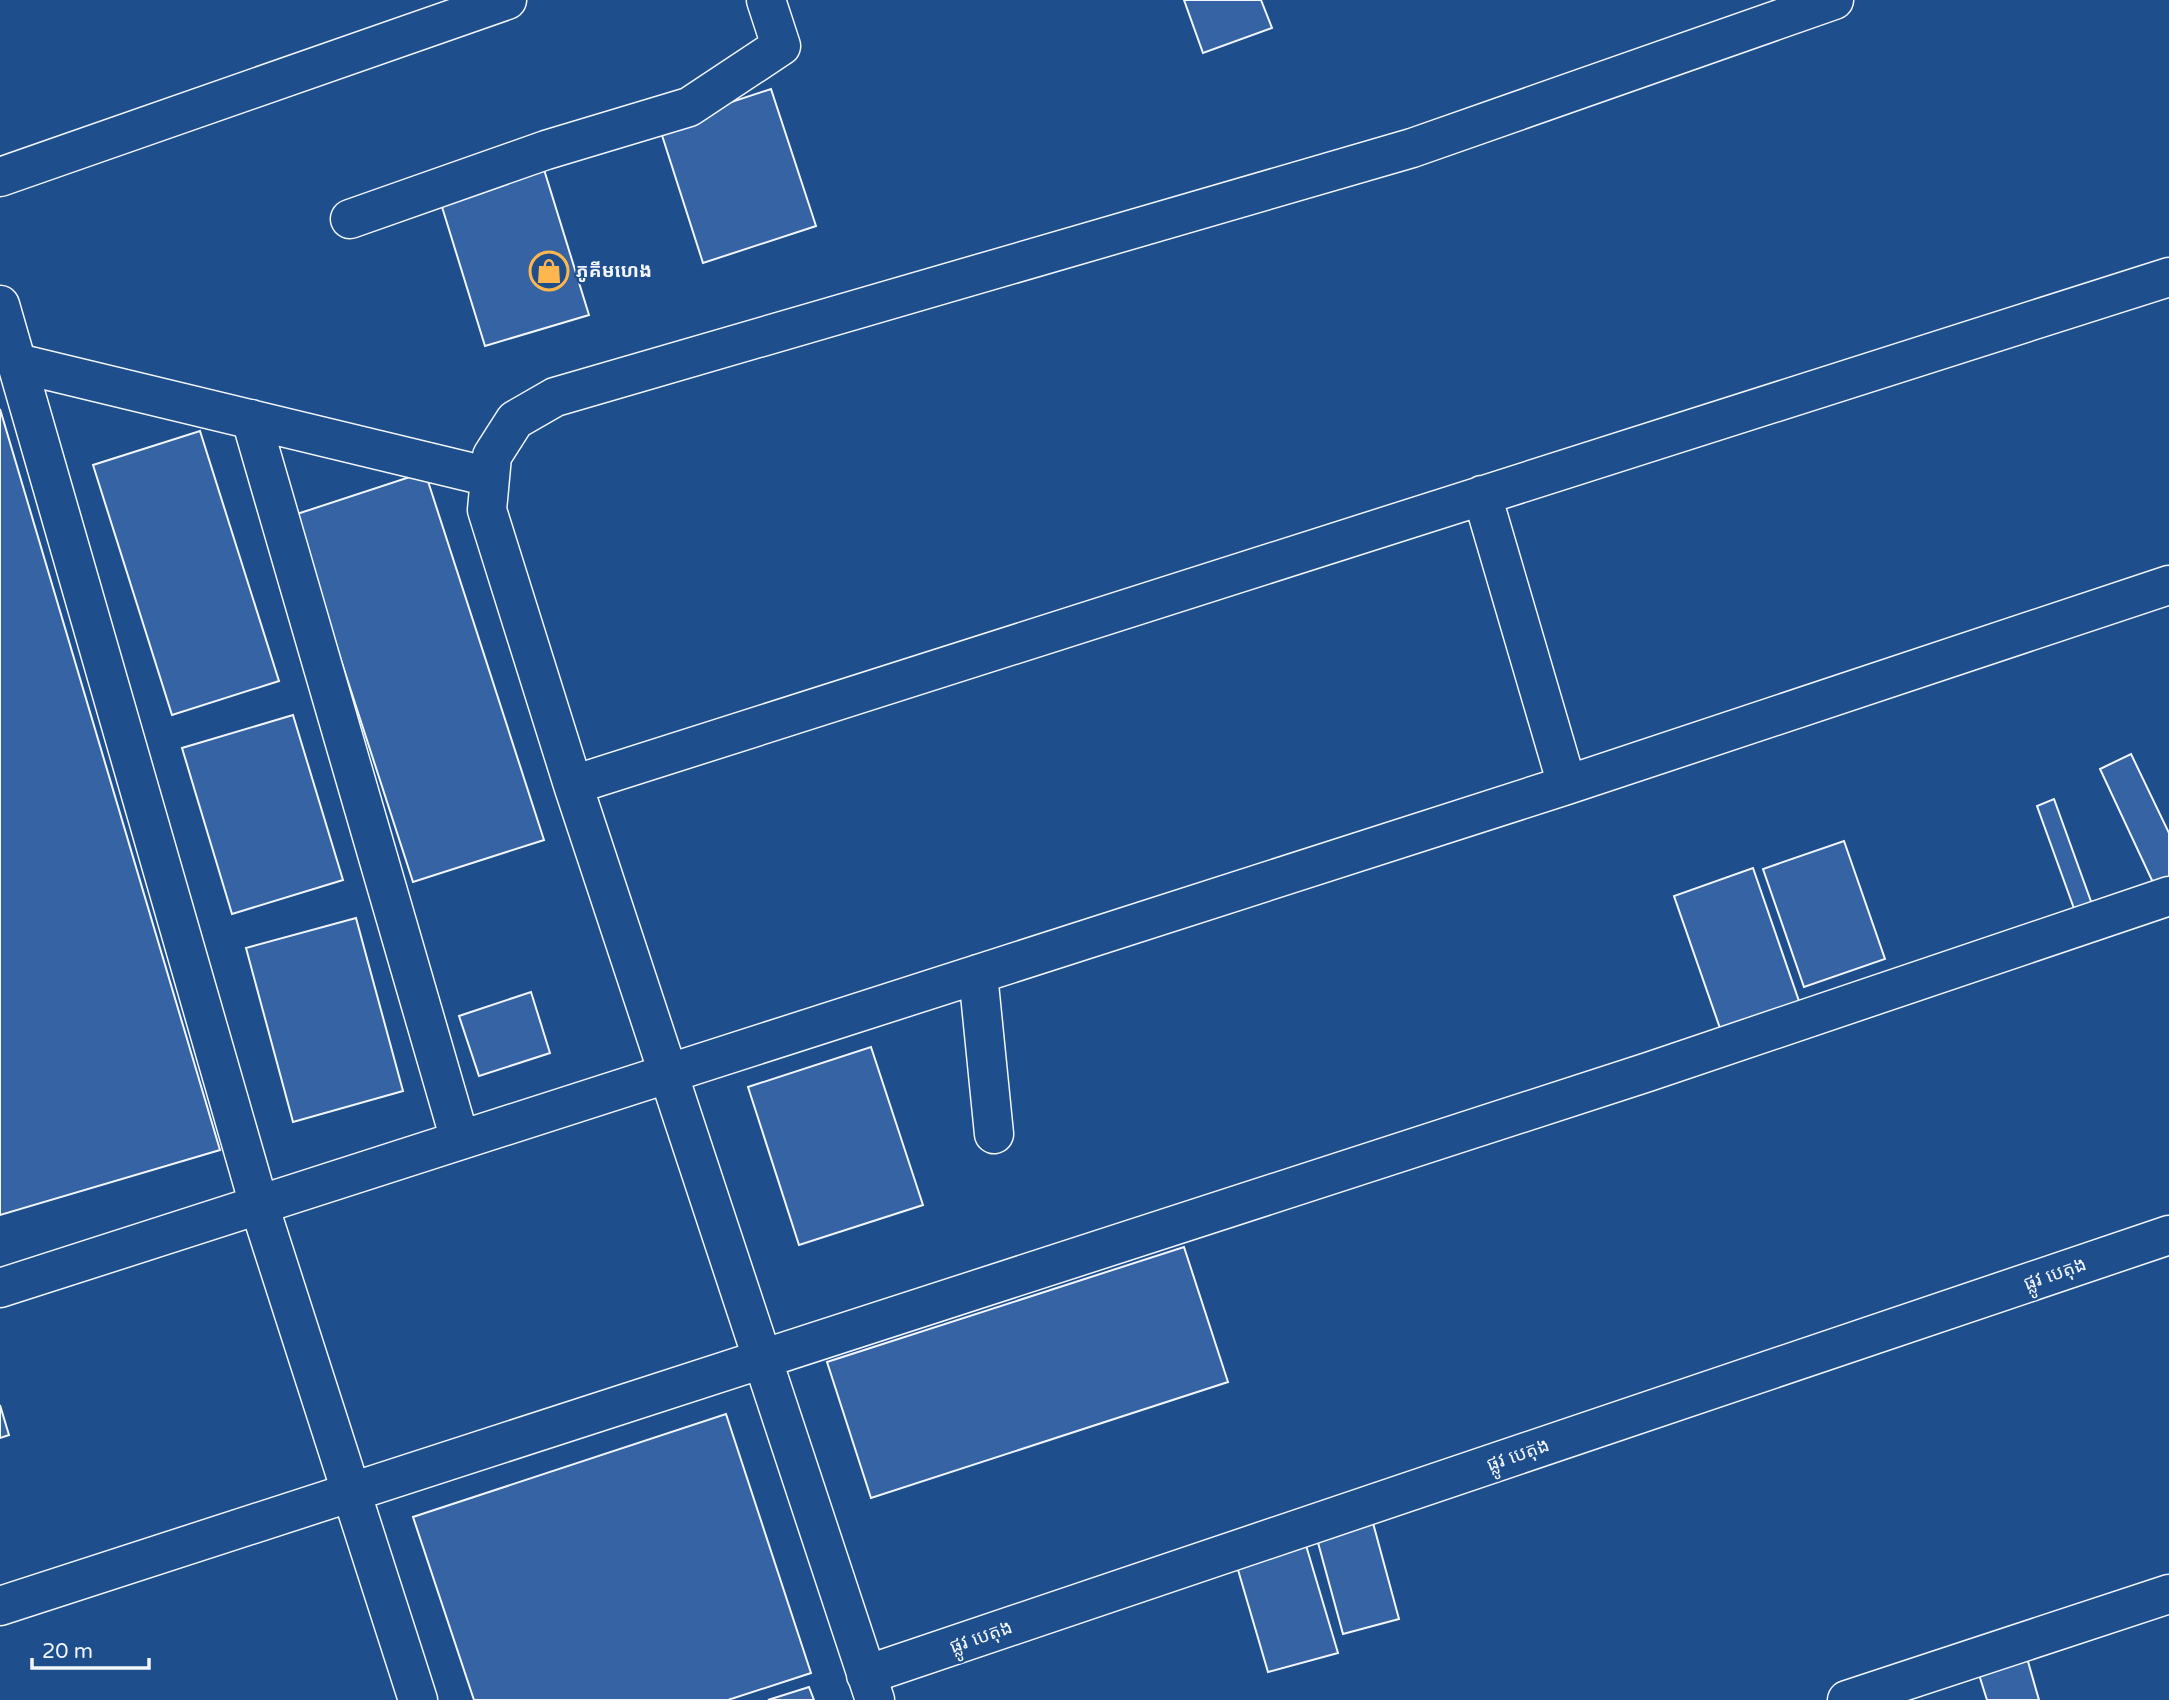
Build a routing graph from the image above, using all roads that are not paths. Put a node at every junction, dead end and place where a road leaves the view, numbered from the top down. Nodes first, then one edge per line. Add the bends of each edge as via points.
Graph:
1 (507, 0) edge
2 (766, 0) edge
3 (1834, 0) edge
4 (0, 177) edge
5 (350, 219) dead end
6 (2169, 277) edge
7 (0, 304) edge
8 (17, 363) junction
9 (251, 419) junction
10 (490, 477) junction
11 (1482, 495) junction
12 (2169, 585) edge
13 (573, 785) junction
14 (1567, 785) junction
15 (2169, 896) edge
16 (978, 974) junction
17 (668, 1074) junction
18 (994, 1134) dead end
19 (460, 1140) junction
20 (259, 1205) junction
21 (2169, 1235) edge
22 (0, 1288) edge
23 (762, 1359) junction
24 (351, 1492) junction
25 (2169, 1594) edge
26 (0, 1606) edge
27 (871, 1688) edge
28 (418, 1700) edge
29 (1847, 1700) edge

1 - 4 street
2 - 5 street via 781,46 690,107 546,150
3 - 10 street via 1412,148 555,397 516,420 492,456
6 - 11 street
7 - 8 street
8 - 9 street
8 - 20 street
9 - 10 street
9 - 19 street
10 - 13 street via 487,510
11 - 13 street
11 - 14 street
12 - 14 street
13 - 17 street
14 - 16 street
15 - 23 street via 1648,1072
16 - 17 street
16 - 18 street
17 - 19 street
17 - 23 street
19 - 20 street
20 - 22 street
20 - 24 street
21 - 27 street, ផ្លូវ បេតុង
23 - 24 street
23 - 27 street
24 - 26 street
24 - 28 street
25 - 29 street

